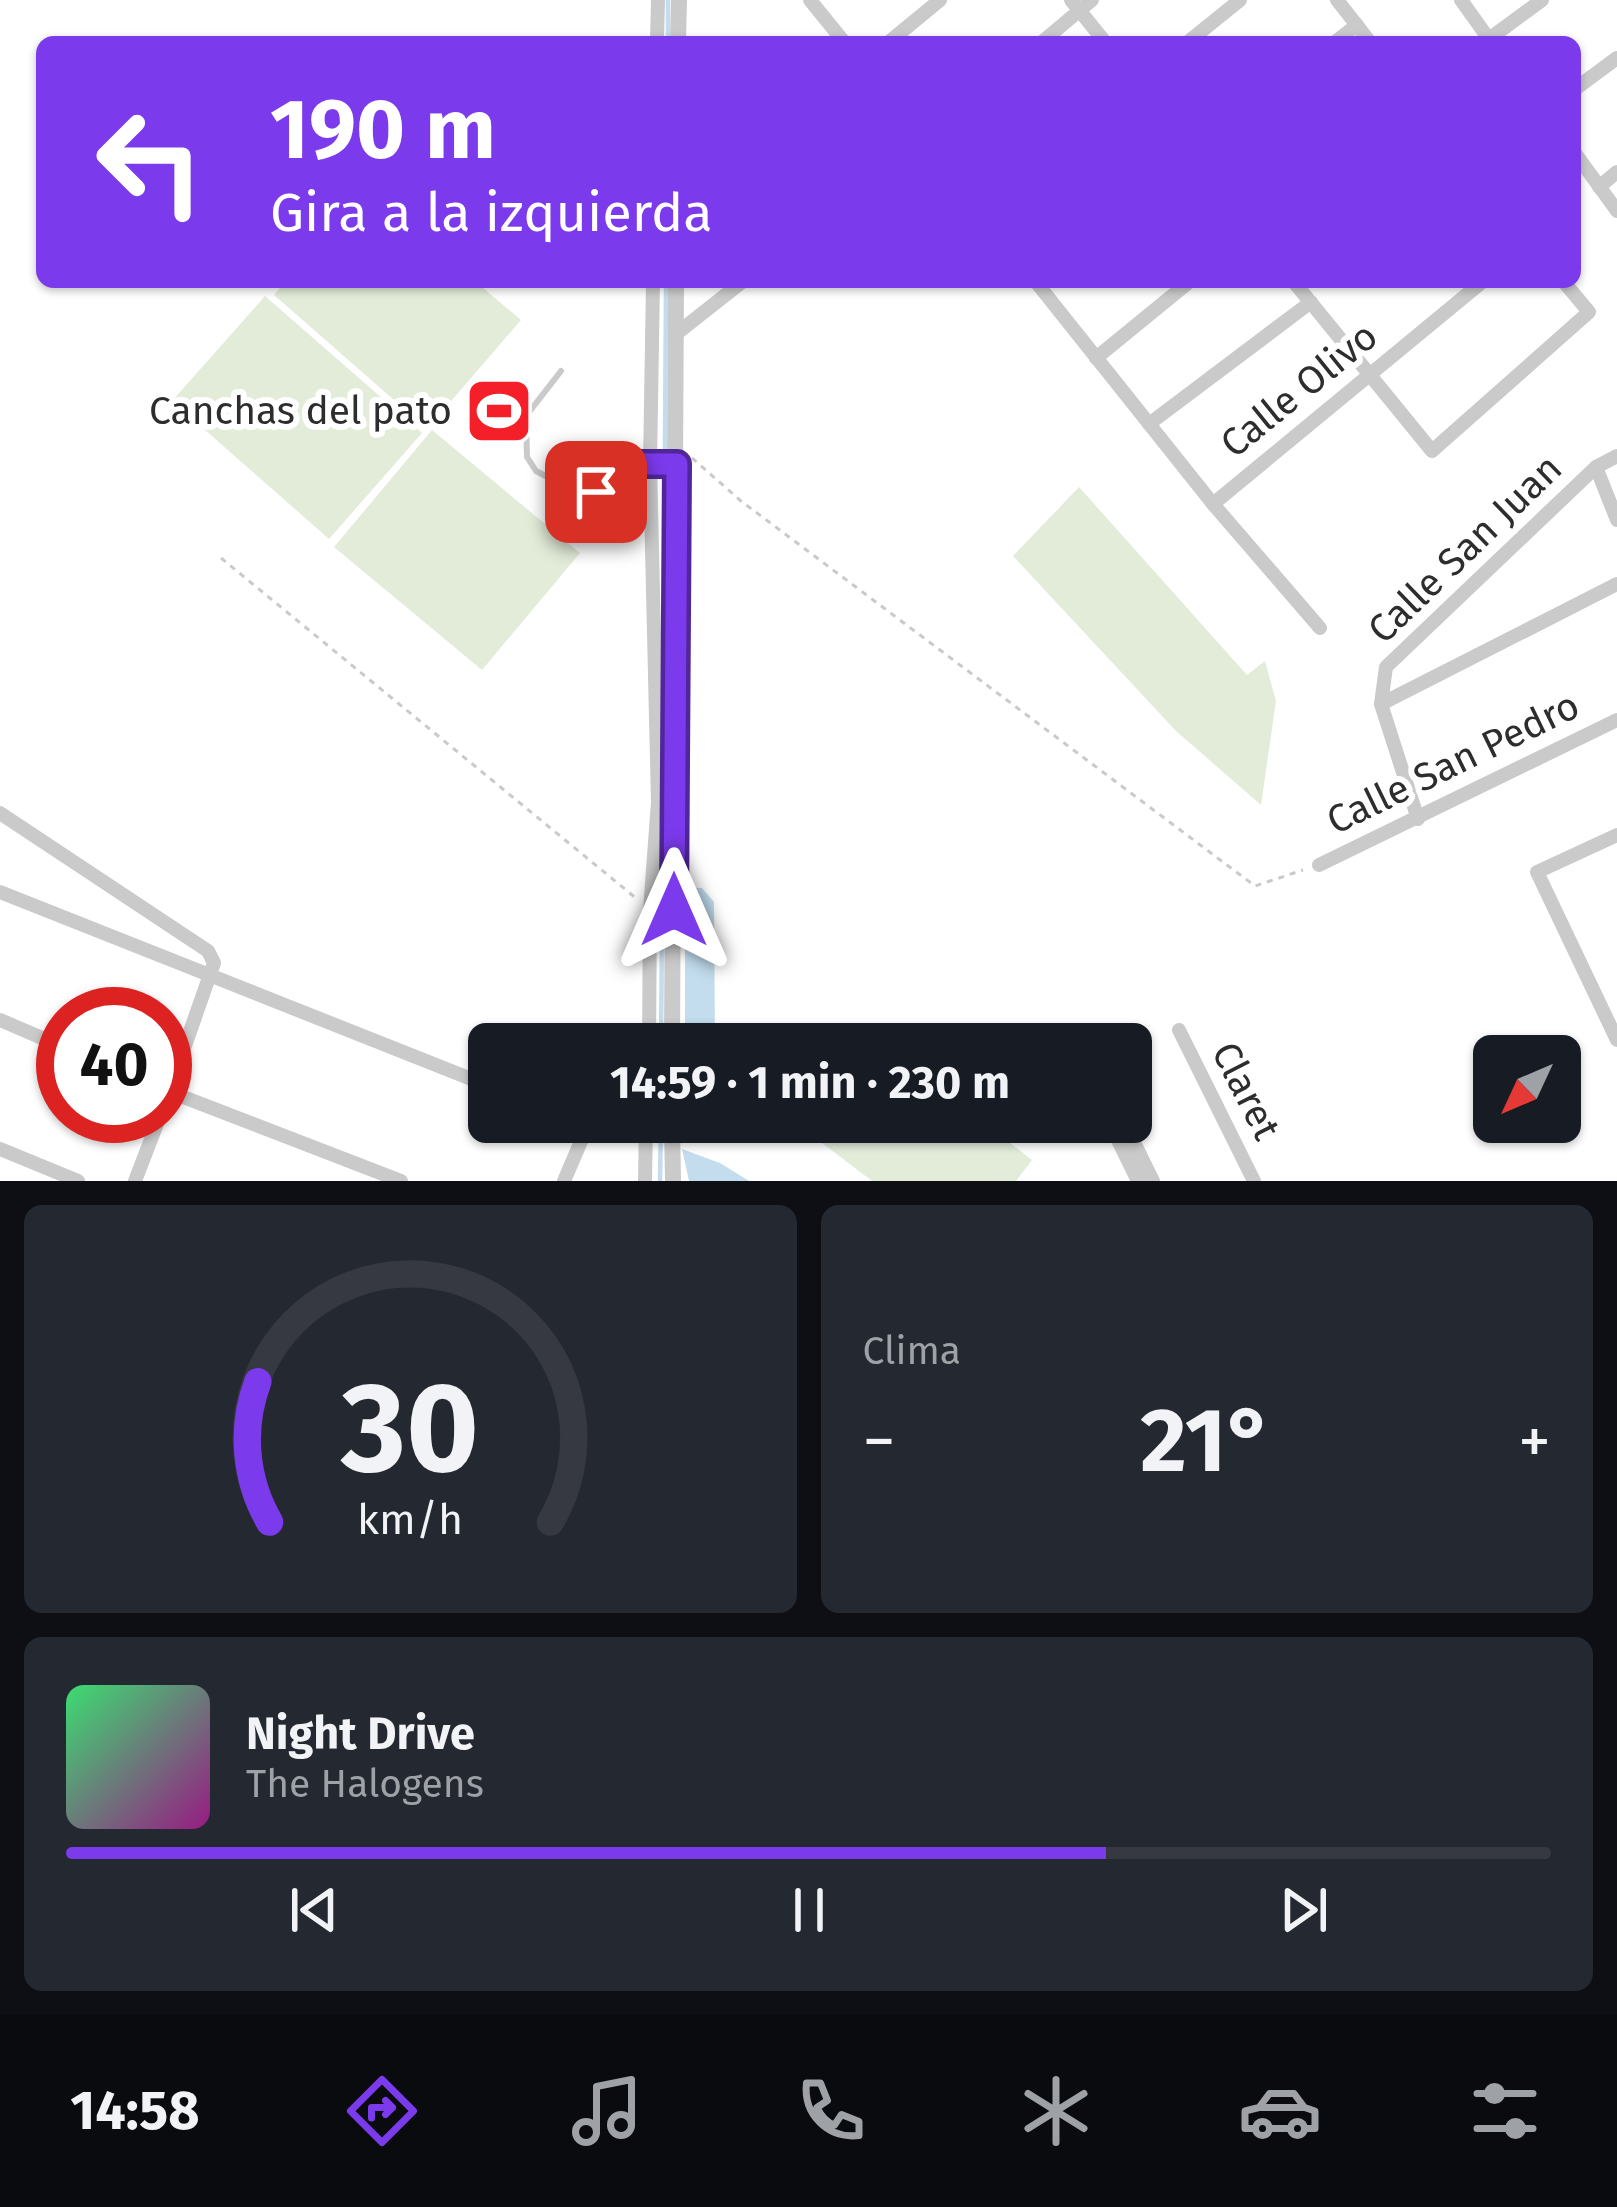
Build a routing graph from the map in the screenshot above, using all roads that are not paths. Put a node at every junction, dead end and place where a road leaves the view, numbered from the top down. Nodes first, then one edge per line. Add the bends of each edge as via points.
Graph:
1 (658, 0) edge
2 (679, 0) edge
3 (810, 0) edge
4 (940, 0) edge
5 (1240, 0) edge
6 (1336, 0) edge
7 (1461, 0) edge
8 (1542, 0) edge
9 (1081, 4) edge
10 (1357, 25) junction
11 (657, 36) edge
12 (679, 36) edge
13 (839, 36) edge
14 (896, 36) edge
15 (1048, 36) edge
16 (1101, 36) edge
17 (1195, 36) edge
18 (1343, 36) edge
19 (1365, 36) edge
20 (1488, 36) edge
21 (1496, 36) edge
22 (1617, 58) edge
23 (1581, 85) edge
24 (1581, 162) edge
25 (1617, 172) edge
26 (1599, 187) junction
27 (1617, 211) edge
28 (654, 288) edge
29 (676, 288) edge
30 (734, 288) edge
31 (1042, 288) edge
32 (1183, 288) edge
33 (1299, 288) edge
34 (1475, 288) edge
35 (1569, 288) edge
36 (1311, 302) junction
37 (676, 334) junction
38 (1096, 358) junction
39 (561, 371) dead end
40 (1371, 374) junction
41 (1149, 424) junction
42 (1617, 456) edge
43 (668, 460) junction
44 (1596, 466) junction
45 (1213, 504) junction
46 (1617, 520) edge
47 (1617, 584) edge
48 (1320, 628) dead end
49 (1381, 704) junction
50 (1617, 720) edge
51 (0, 813) edge
52 (1418, 819) junction
53 (1617, 835) edge
54 (1318, 865) road end
55 (0, 892) edge
56 (209, 977) junction
57 (0, 1020) edge
58 (649, 1023) edge
59 (672, 1023) edge
60 (192, 1024) edge
61 (1179, 1030) dead end
62 (36, 1035) edge
63 (1617, 1040) edge
64 (468, 1078) edge
65 (192, 1105) edge
66 (150, 1143) edge
67 (577, 1143) edge
68 (646, 1143) edge
69 (672, 1143) edge
70 (1119, 1143) edge
71 (1134, 1143) edge
72 (0, 1149) edge
73 (78, 1181) edge
74 (135, 1181) edge
75 (401, 1181) edge
76 (565, 1181) edge
77 (645, 1181) edge
78 (673, 1181) edge
79 (1138, 1181) edge
80 (1153, 1181) edge
81 (1254, 1181) edge

1 - 11 street
2 - 12 street
3 - 13 street
4 - 14 street
5 - 17 street
6 - 10 street
7 - 20 street
8 - 21 street
9 - 15 street
9 - 16 street
10 - 18 street
10 - 19 street
22 - 23 street
24 - 26 street
25 - 26 street
26 - 27 street
28 - 43 street
29 - 37 street
30 - 37 street
31 - 38 street
32 - 38 street
33 - 36 street
34 - 40 street, Calle Olivo
35 - 40 street via 1589,312 1432,451
36 - 40 street
36 - 41 street
37 - 43 street
38 - 41 street
39 - 43 lane via 526,416 526,458 536,471 578,493 596,492 630,464
40 - 45 street, Calle Olivo
41 - 45 street
42 - 44 street, Calle San Juan
43 - 58 street
43 - 59 street
44 - 46 street
44 - 49 street, Calle San Juan via 1386,667
45 - 48 street
47 - 49 street
49 - 52 street
50 - 52 street, Calle San Pedro
51 - 56 street via 208,951
52 - 54 street, Calle San Pedro
53 - 63 street via 1537,872
55 - 56 street
56 - 60 street
56 - 64 street
57 - 62 street
61 - 81 street, Claret
65 - 75 street
66 - 74 street
67 - 76 street
68 - 77 street
69 - 78 street
70 - 79 street
71 - 80 street
72 - 73 street

